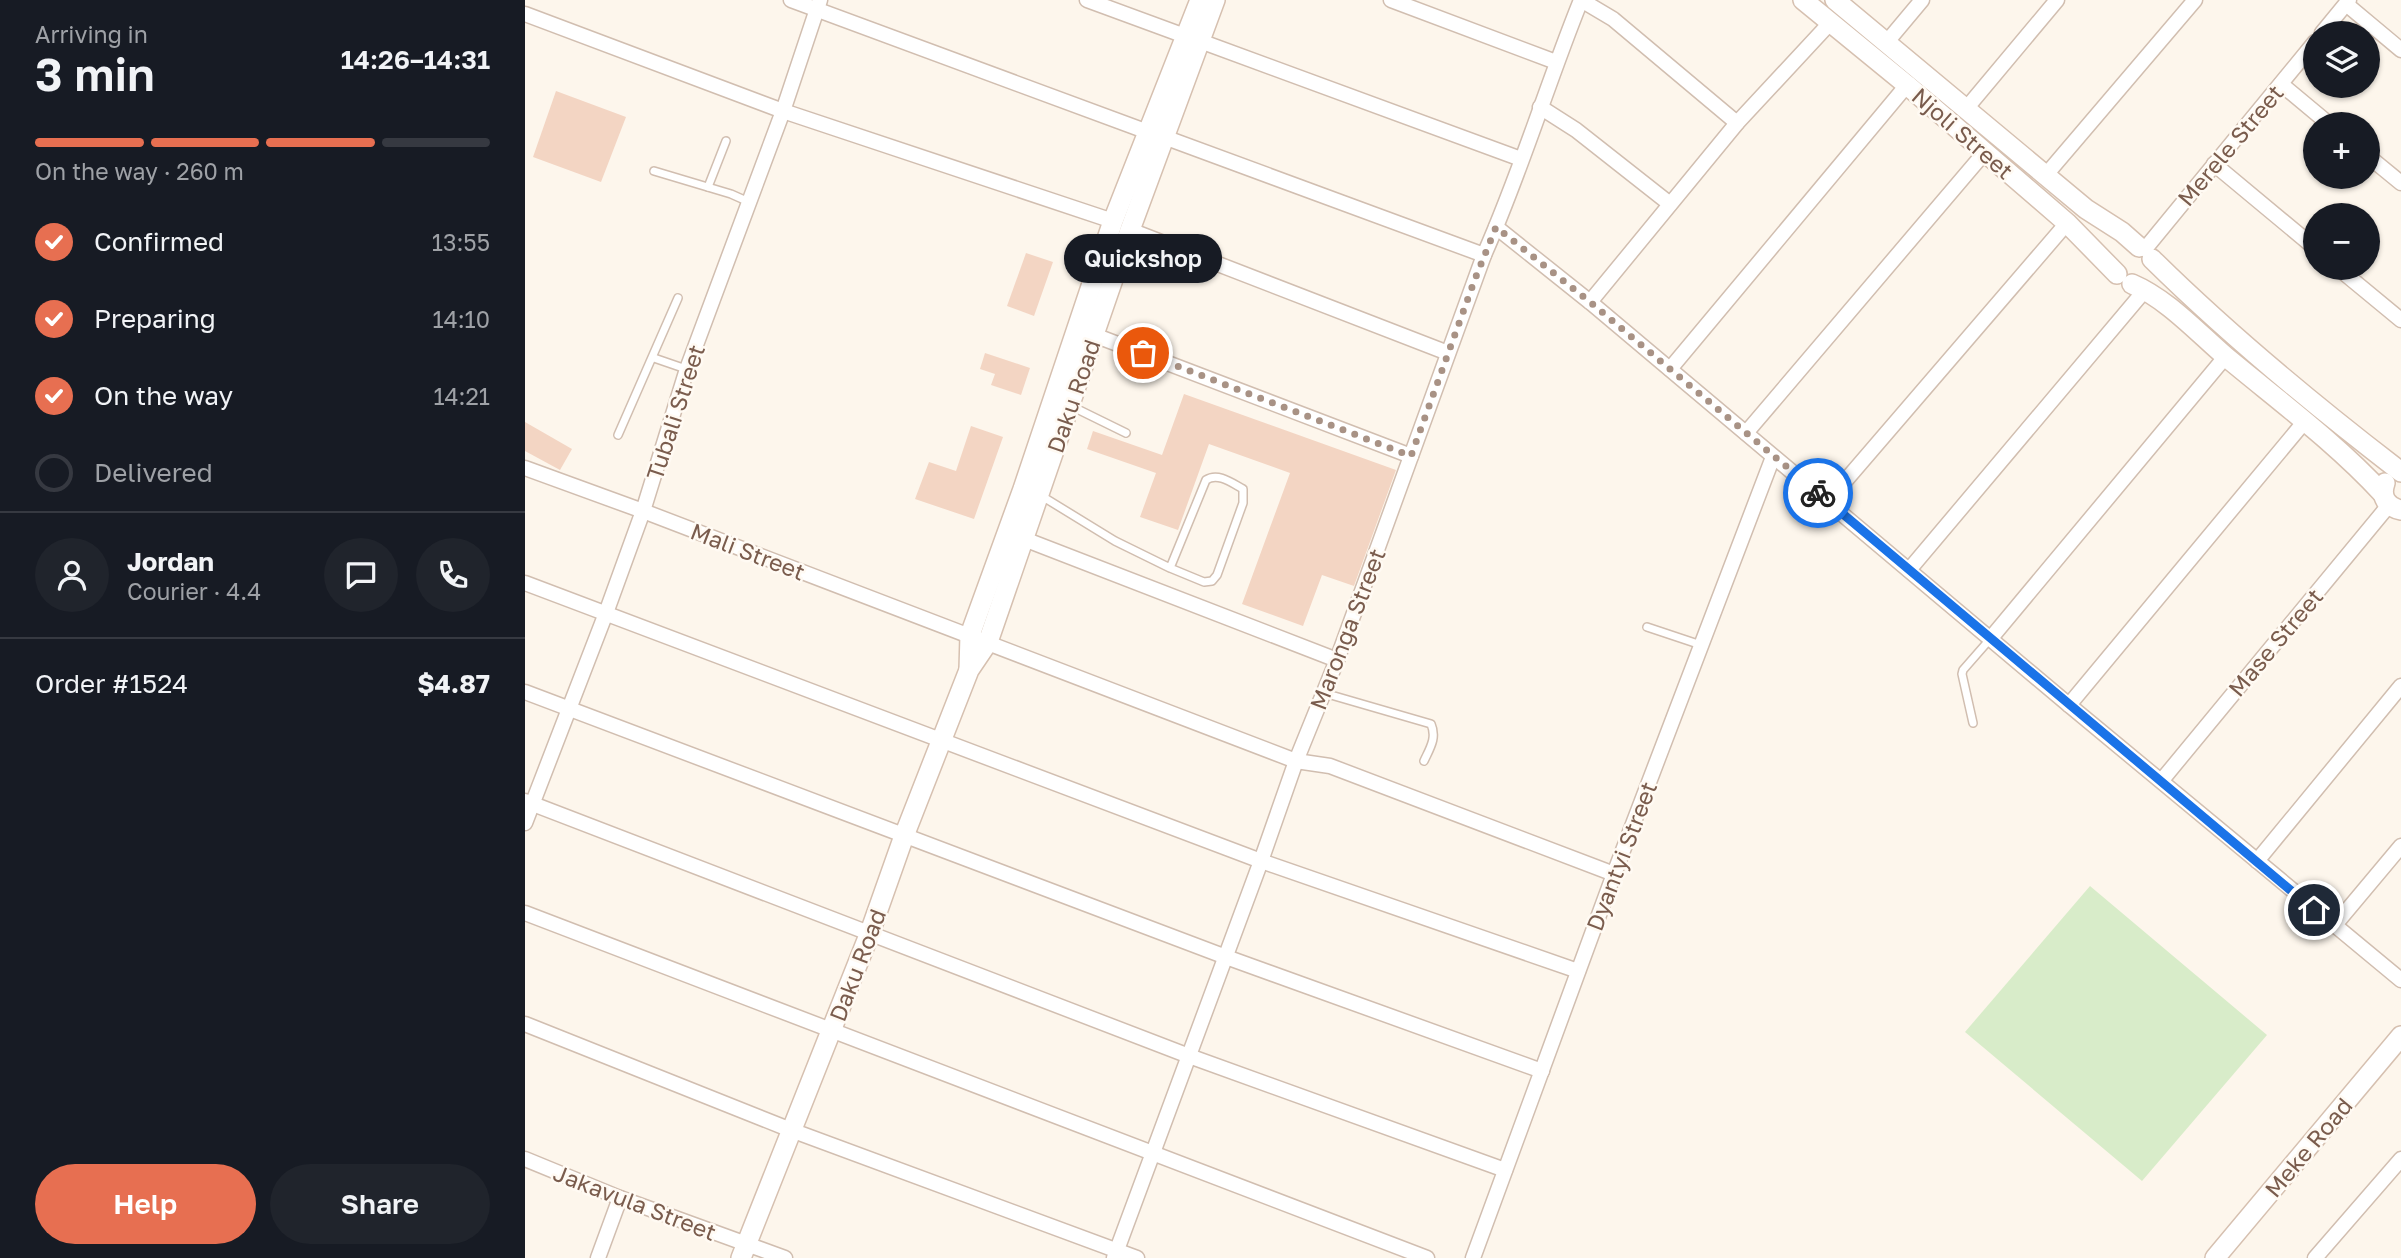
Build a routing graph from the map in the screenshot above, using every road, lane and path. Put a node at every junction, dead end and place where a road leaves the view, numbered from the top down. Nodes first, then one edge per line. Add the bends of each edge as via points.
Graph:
1 (791, 0) edge
2 (1087, 0) edge
3 (1200, 0) edge
4 (1215, 0) edge
5 (1391, 0) edge
6 (1581, 0) edge
7 (1803, 0) edge
8 (1835, 0) edge
9 (1922, 0) edge
10 (2057, 0) edge
11 (2195, 0) edge
12 (2347, 2) edge
13 (818, 5) edge
14 (525, 14) edge
15 (2332, 21) edge
16 (1830, 23) junction
17 (1193, 38) junction
18 (1886, 43) junction
19 (2401, 50) edge
20 (2303, 57) edge
21 (1556, 62) junction
22 (2281, 84) junction
23 (1907, 85) junction
24 (1540, 107) junction
25 (1965, 110) junction
26 (783, 111) junction
27 (2315, 112) edge
28 (1737, 122) junction
29 (1156, 134) junction
30 (726, 141) dead end
31 (1985, 152) junction
32 (1521, 159) junction
33 (2214, 164) junction
34 (2380, 166) edge
35 (654, 171) dead end
36 (2045, 176) junction
37 (2401, 183) edge
38 (708, 187) junction
39 (749, 202) junction
40 (1670, 204) junction
41 (2067, 223) junction
42 (1121, 225) junction
43 (1496, 227) junction
44 (2303, 238) edge
45 (2145, 252) junction
46 (1484, 255) junction
47 (2353, 280) edge
48 (2131, 283) junction
49 (678, 298) dead end
50 (1590, 302) junction
51 (2401, 320) edge
52 (1094, 335) junction
53 (1448, 353) junction
54 (2225, 356) junction
55 (654, 358) junction
56 (687, 369) junction
57 (1670, 369) junction
58 (1071, 405) junction
59 (2305, 421) junction
60 (1126, 433) dead end
61 (1746, 433) junction
62 (618, 435) dead end
63 (1411, 456) junction
64 (1773, 457) junction
65 (525, 468) edge
66 (2401, 472) edge
67 (1031, 492) junction
68 (1828, 501) junction
69 (2395, 506) edge
70 (643, 511) junction
71 (1024, 540) junction
72 (1170, 568) junction
73 (1909, 570) junction
74 (525, 583) edge
75 (607, 613) junction
76 (1647, 627) dead end
77 (1991, 638) junction
78 (979, 639) junction
79 (1701, 645) junction
80 (1337, 660) junction
81 (2401, 686) edge
82 (525, 692) edge
83 (1324, 693) junction
84 (2069, 705) junction
85 (570, 707) junction
86 (1973, 723) dead end
87 (942, 739) junction
88 (1296, 761) junction
89 (1425, 761) dead end
90 (2162, 780) junction
91 (528, 802) edge
92 (525, 823) edge
93 (904, 836) junction
94 (2401, 846) edge
95 (1261, 861) junction
96 (2257, 861) junction
97 (1613, 874) junction
98 (525, 913) edge
99 (2333, 926) junction
100 (869, 935) junction
101 (1226, 957) junction
102 (1578, 971) junction
103 (2401, 980) edge
104 (525, 1024) edge
105 (831, 1032) junction
106 (2401, 1036) edge
107 (1189, 1056) junction
108 (1542, 1070) junction
109 (791, 1130) junction
110 (1154, 1153) junction
111 (525, 1159) edge
112 (2401, 1159) edge
113 (1506, 1170) junction
114 (620, 1198) junction
115 (743, 1251) edge
116 (1116, 1254) edge
117 (598, 1258) edge
118 (785, 1258) edge
119 (1137, 1258) edge
120 (1427, 1258) edge
121 (1473, 1258) edge
122 (2215, 1258) edge
123 (2315, 1258) edge

1 - 13 street
2 - 17 street
3 - 17 street, Daku Road
4 - 17 street, Daku Road
5 - 21 street
6 - 21 street, Maronga Street
6 - 28 street via 1621,25
7 - 16 street, Njoli Street
8 - 18 street, Njoli Street
9 - 18 street
10 - 25 street
11 - 36 street
12 - 15 street
12 - 19 street
13 - 26 street, Tubali Street
13 - 29 street
14 - 26 street
16 - 23 street, Njoli Street
16 - 28 street
17 - 29 street, Daku Road
17 - 32 street
18 - 25 street, Njoli Street
20 - 22 street, Merele Street
21 - 24 street, Maronga Street
22 - 27 street
22 - 33 street, Merele Street
23 - 31 street, Njoli Street
23 - 57 street
24 - 32 street, Maronga Street
24 - 40 street
25 - 36 street, Njoli Street
26 - 39 street, Tubali Street
26 - 42 street
28 - 40 street
29 - 42 street, Daku Road
29 - 46 street
30 - 38 lane
31 - 41 street, Njoli Street
31 - 61 street
32 - 43 street, Maronga Street
33 - 44 street
33 - 45 street, Merele Street
34 - 37 street
35 - 38 lane
36 - 45 street, Njoli Street
38 - 39 lane
39 - 56 street, Tubali Street
40 - 50 street
41 - 48 street, Njoli Street
41 - 68 street
42 - 52 street, Daku Road
42 - 53 street
42 - 67 street, Daku Road
43 - 46 street, Maronga Street
43 - 50 street
45 - 48 street via 2152,272 2138,284
45 - 48 street via 2126,247 2115,262
45 - 66 street, Njoli Street via 2191,298
46 - 53 street, Maronga Street
47 - 51 street
48 - 54 street, Njoli Street
48 - 73 street
49 - 55 lane
50 - 57 street
52 - 58 street, Daku Road
52 - 63 street
53 - 63 street, Maronga Street
54 - 59 street, Njoli Street
54 - 77 street
55 - 56 lane
55 - 62 lane
56 - 70 street, Tubali Street
57 - 61 street
58 - 60 lane
58 - 67 street, Daku Road
59 - 69 street, Njoli Street via 2355,463
59 - 84 street
61 - 64 street
63 - 80 street, Maronga Street
64 - 68 street
64 - 79 street, Dyantyi Street
65 - 70 street, Mali Street
66 - 69 street via 2389,477 2383,487
67 - 71 street, Daku Road
67 - 72 lane
67 - 78 street, Daku Road
68 - 73 street
69 - 90 street, Mase Street
70 - 75 street, Tubali Street
70 - 78 street, Mali Street
71 - 78 street, Daku Road
71 - 80 street
72 - 72 lane via 1204,582 1214,579 1244,489 1218,477 1206,480
73 - 77 street
74 - 75 street
75 - 85 street, Tubali Street
75 - 87 street
76 - 79 lane
77 - 84 street
77 - 86 lane via 1962,674
78 - 87 street, Daku Road
78 - 88 street, Mali Street
79 - 97 street, Dyantyi Street
80 - 83 street, Maronga Street
81 - 96 street
82 - 85 street
83 - 88 street, Maronga Street
83 - 89 lane via 1431,724 1435,733
84 - 90 street
85 - 91 street, Tubali Street
85 - 93 street
87 - 93 street, Daku Road
87 - 95 street
88 - 95 street, Maronga Street
88 - 97 street, Mali Street via 1330,766
90 - 96 street
91 - 92 street, Tubali Street
91 - 100 street
93 - 100 street, Daku Road
93 - 101 street
94 - 99 street
95 - 101 street, Maronga Street
95 - 102 street
96 - 99 street
97 - 102 street, Dyantyi Street
98 - 105 street
99 - 103 street
100 - 105 street, Daku Road
100 - 107 street
101 - 107 street, Maronga Street
101 - 108 street
102 - 108 street, Dyantyi Street
104 - 109 street
105 - 109 street, Daku Road
105 - 110 street
106 - 122 street, Meke Road
107 - 110 street, Maronga Street
107 - 113 street
108 - 113 street, Dyantyi Street
109 - 115 street, Daku Road
109 - 116 street
110 - 116 street, Maronga Street
110 - 120 street
111 - 114 street, Jakavula Street
112 - 123 street
113 - 121 street, Dyantyi Street
114 - 115 street, Jakavula Street
114 - 117 street
115 - 118 street, Jakavula Street
116 - 119 street

